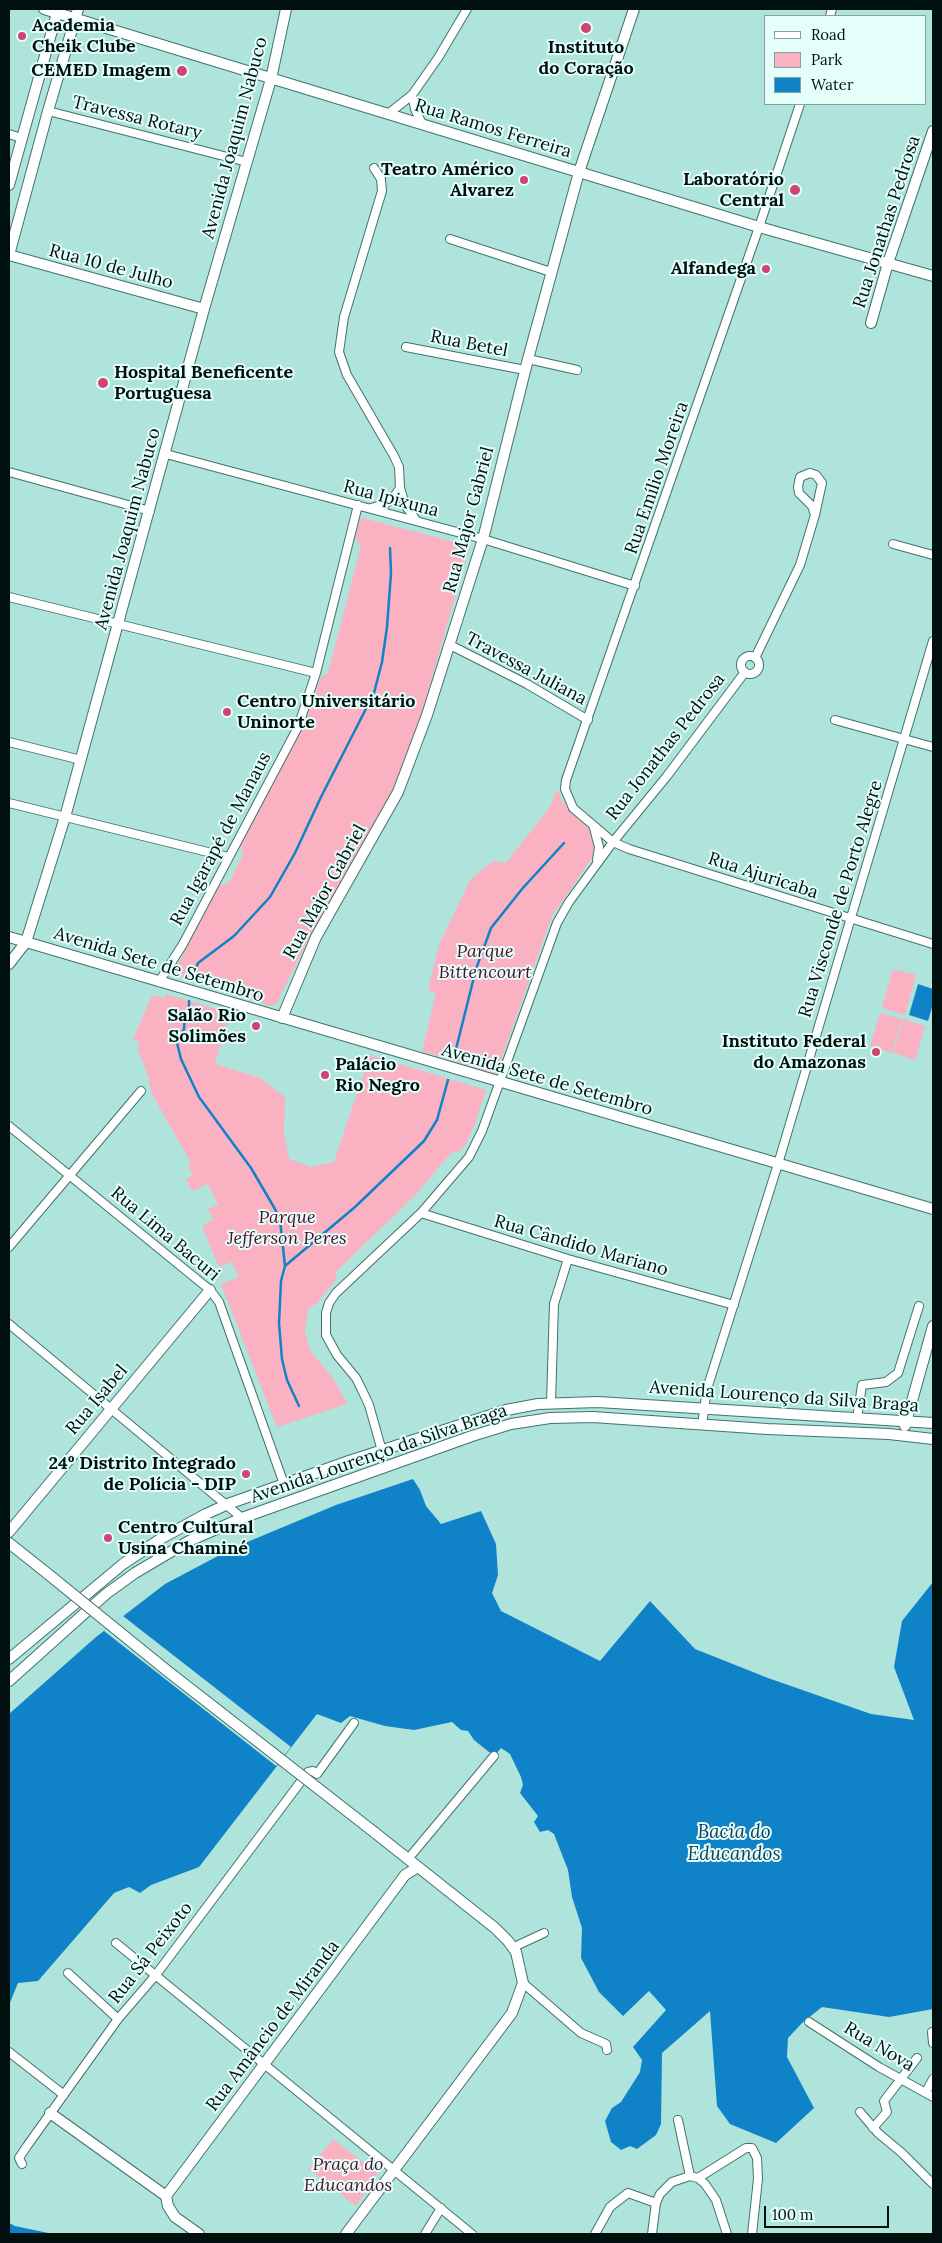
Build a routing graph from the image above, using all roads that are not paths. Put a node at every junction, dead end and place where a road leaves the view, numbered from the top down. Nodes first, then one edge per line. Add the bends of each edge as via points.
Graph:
1 (44, 9) edge
2 (286, 9) edge
3 (467, 9) edge
4 (634, 9) edge
5 (58, 11) edge
6 (77, 14) edge
7 (270, 79) junction
8 (412, 95) junction
9 (800, 105) edge
10 (48, 111) junction
11 (388, 114) junction
12 (422, 124) junction
13 (933, 131) edge
14 (9, 134) edge
15 (21, 138) junction
16 (247, 162) junction
17 (374, 168) dead end
18 (579, 172) junction
19 (9, 185) edge
20 (759, 227) junction
21 (450, 239) dead end
22 (9, 255) edge
23 (888, 264) junction
24 (551, 272) junction
25 (933, 276) edge
26 (204, 309) junction
27 (871, 323) dead end
28 (406, 347) dead end
29 (528, 359) junction
30 (525, 370) junction
31 (577, 370) dead end
32 (166, 454) junction
33 (9, 472) edge
34 (400, 488) junction
35 (358, 506) junction
36 (371, 508) junction
37 (150, 511) junction
38 (815, 515) junction
39 (417, 521) junction
40 (482, 539) junction
41 (893, 544) dead end
42 (933, 555) edge
43 (635, 586) junction
44 (9, 597) edge
45 (119, 625) junction
46 (933, 641) edge
47 (450, 645) junction
48 (755, 658) junction
49 (745, 672) junction
50 (316, 673) junction
51 (588, 720) junction
52 (835, 720) dead end
53 (905, 738) junction
54 (9, 742) edge
55 (933, 747) edge
56 (81, 760) junction
57 (9, 803) edge
58 (65, 817) junction
59 (594, 826) junction
60 (612, 843) junction
61 (228, 857) junction
62 (595, 866) junction
63 (850, 919) junction
64 (9, 937) edge
65 (26, 942) junction
66 (933, 944) edge
67 (9, 964) edge
68 (159, 982) junction
69 (282, 1018) junction
70 (499, 1082) junction
71 (141, 1091) dead end
72 (9, 1126) edge
73 (778, 1164) junction
74 (70, 1175) junction
75 (933, 1209) edge
76 (421, 1213) junction
77 (9, 1246) edge
78 (568, 1259) junction
79 (210, 1290) junction
80 (734, 1305) junction
81 (919, 1306) dead end
82 (9, 1324) edge
83 (933, 1326) edge
84 (609, 1402) junction
85 (551, 1403) junction
86 (111, 1409) junction
87 (703, 1409) junction
88 (608, 1418) junction
89 (857, 1418) junction
90 (906, 1421) junction
91 (933, 1423) edge
92 (702, 1425) junction
93 (903, 1436) junction
94 (933, 1439) edge
95 (382, 1450) junction
96 (349, 1461) junction
97 (356, 1477) junction
98 (284, 1484) junction
99 (228, 1504) junction
100 (242, 1518) junction
101 (9, 1532) edge
102 (9, 1542) edge
103 (9, 1659) edge
104 (9, 1681) edge
105 (354, 1723) dead end
106 (494, 1756) dead end
107 (408, 1859) junction
108 (418, 1867) junction
109 (404, 1875) junction
110 (544, 1932) dead end
111 (116, 1943) dead end
112 (514, 1947) junction
113 (68, 1974) dead end
114 (155, 1976) junction
115 (523, 1983) junction
116 (118, 2019) junction
117 (809, 2022) dead end
118 (932, 2032) edge
119 (933, 2043) edge
120 (607, 2050) dead end
121 (9, 2052) edge
122 (916, 2058) dead end
123 (264, 2066) junction
124 (933, 2078) edge
125 (901, 2079) junction
126 (926, 2092) junction
127 (64, 2095) junction
128 (933, 2097) edge
129 (50, 2112) junction
130 (860, 2112) dead end
131 (678, 2120) dead end
132 (873, 2128) junction
133 (22, 2164) dead end
134 (393, 2169) junction
135 (694, 2177) junction
136 (933, 2184) edge
137 (166, 2196) junction
138 (656, 2203) junction
139 (441, 2208) junction
140 (199, 2234) edge
141 (346, 2234) edge
142 (424, 2234) edge
143 (472, 2234) edge
144 (595, 2234) edge
145 (652, 2234) edge
146 (727, 2234) edge
147 (752, 2234) edge

1 - 5 street, Rua Ramos Ferreira
2 - 7 street, Avenida Joaquim Nabuco
3 - 8 street
4 - 18 street, Rua Major Gabriel
5 - 6 street, Rua Ramos Ferreira
5 - 15 street
6 - 7 street, Rua Ramos Ferreira
6 - 10 street
7 - 11 street, Rua Ramos Ferreira
7 - 16 street, Avenida Joaquim Nabuco
8 - 11 street
8 - 12 street
9 - 20 street, Rua Emílio Moreira
10 - 16 street, Travessa Rotary
10 - 22 street
11 - 12 street, Rua Ramos Ferreira
12 - 18 street, Rua Ramos Ferreira
13 - 23 street, Rua Jonathas Pedrosa
14 - 15 street
15 - 19 street
16 - 26 street, Avenida Joaquim Nabuco
17 - 34 street via 381,180 382,191 338,342 347,375 399,466
18 - 20 street, Rua Ramos Ferreira
18 - 24 street, Rua Major Gabriel
20 - 23 street, Rua Ramos Ferreira
20 - 43 street, Rua Emílio Moreira
21 - 24 street
22 - 26 street, Rua 10 de Julho
23 - 25 street, Rua Ramos Ferreira
23 - 27 street, Rua Jonathas Pedrosa
24 - 29 street, Rua Major Gabriel
26 - 32 street, Avenida Joaquim Nabuco
28 - 30 street, Rua Betel
29 - 30 street, Rua Major Gabriel
29 - 31 street
30 - 40 street, Rua Major Gabriel
32 - 35 street, Rua Ipixuna
32 - 37 street, Avenida Joaquim Nabuco
33 - 37 street
34 - 36 street via 385,504
34 - 39 street via 405,505
35 - 36 street, Rua Ipixuna
35 - 50 street, Rua Igarapé de Manaus
36 - 39 street, Rua Ipixuna
37 - 45 street, Avenida Joaquim Nabuco
38 - 38 street via 822,483 816,474 805,474 800,477 799,493 812,506
38 - 48 street via 800,565
39 - 40 street, Rua Ipixuna
40 - 43 street, Rua Ipixuna
40 - 47 street, Rua Major Gabriel
41 - 42 street
43 - 51 street, Rua Emílio Moreira
44 - 45 street
45 - 50 street
45 - 56 street, Avenida Joaquim Nabuco
46 - 53 street, Rua Visconde de Porto Alegre
47 - 51 street, Travessa Juliana via 527,684
47 - 69 street, Rua Major Gabriel via 398,792 316,937
48 - 49 street via 749,657 742,662
48 - 49 street via 758,670 751,674
49 - 60 street, Rua Jonathas Pedrosa
50 - 61 street, Rua Igarapé de Manaus via 298,726
51 - 59 street, Rua Emílio Moreira via 568,772 565,789 573,808
52 - 53 street
53 - 55 street
53 - 63 street, Rua Visconde de Porto Alegre
54 - 56 street
56 - 58 street, Avenida Joaquim Nabuco
57 - 58 street
58 - 61 street
58 - 65 street, Avenida Joaquim Nabuco
59 - 60 street, Rua Emílio Moreira
59 - 62 street, Rua Jonathas Pedrosa via 600,847
60 - 62 street, Rua Jonathas Pedrosa
60 - 63 street, Rua Ajuricaba
61 - 68 street, Rua Igarapé de Manaus via 183,944
62 - 70 street, Rua Jonathas Pedrosa via 557,923
63 - 66 street, Rua Ajuricaba
63 - 73 street, Rua Visconde de Porto Alegre
64 - 65 street, Avenida Sete de Setembro
65 - 67 street, Avenida Joaquim Nabuco
65 - 68 street, Avenida Sete de Setembro
68 - 69 street, Avenida Sete de Setembro
69 - 70 street, Avenida Sete de Setembro
70 - 73 street, Avenida Sete de Setembro
70 - 76 street, Rua Jonathas Pedrosa via 469,1157
71 - 74 street
72 - 74 street, Rua Lima Bacuri
73 - 75 street, Avenida Sete de Setembro
73 - 80 street, Rua Visconde de Porto Alegre
74 - 77 street
74 - 79 street, Rua Lima Bacuri
76 - 78 street, Rua Cândido Mariano
76 - 95 street, Rua Jonathas Pedrosa via 336,1293 326,1313 326,1335 362,1390
78 - 80 street, Rua Cândido Mariano
78 - 85 street via 554,1304
79 - 86 street, Rua Isabel
79 - 98 street, Rua Lima Bacuri via 219,1302
80 - 87 street, Rua Visconde de Porto Alegre
81 - 89 street via 898,1373 886,1382 862,1385
82 - 86 street
83 - 90 street
84 - 85 street, Avenida Lourenço da Silva Braga
84 - 87 street, Avenida Lourenço da Silva Braga
84 - 88 street
85 - 95 street, Avenida Lourenço da Silva Braga via 498,1412
86 - 99 street
86 - 101 street, Rua Isabel
87 - 89 street, Avenida Lourenço da Silva Braga
87 - 92 street, Rua Visconde de Porto Alegre
88 - 92 street, Avenida Lourenço da Silva Braga
88 - 97 street, Avenida Lourenço da Silva Braga via 550,1418 511,1424
89 - 90 street, Avenida Lourenço da Silva Braga
90 - 91 street, Avenida Lourenço da Silva Braga
90 - 93 street
92 - 93 street, Avenida Lourenço da Silva Braga
93 - 94 street, Avenida Lourenço da Silva Braga
95 - 96 street, Avenida Lourenço da Silva Braga
96 - 97 street
96 - 98 street, Avenida Lourenço da Silva Braga
97 - 100 street, Avenida Lourenço da Silva Braga
98 - 99 street, Avenida Lourenço da Silva Braga
99 - 100 street
99 - 103 street, Avenida Lourenço da Silva Braga via 129,1560
100 - 104 street, Avenida Lourenço da Silva Braga via 188,1541 135,1573 78,1617
102 - 107 street, bridge
105 - 114 street, Rua Sá Peixoto via 317,1774 308,1772
106 - 107 street, Rua Amâncio de Miranda
107 - 108 street
107 - 109 street, Rua Amâncio de Miranda
108 - 109 street, Rua Amâncio de Miranda
108 - 112 street
109 - 123 street, Rua Amâncio de Miranda
110 - 112 street
111 - 114 street
112 - 115 street
113 - 116 street
114 - 116 street, Rua Sá Peixoto
114 - 123 street
115 - 120 street via 581,2033 606,2044
115 - 134 street via 512,2013
116 - 127 street, Rua Sá Peixoto
117 - 125 street, Rua Nova
118 - 119 street
121 - 127 street
122 - 125 street
123 - 134 street
123 - 137 street, Rua Amâncio de Miranda
124 - 126 street
125 - 126 street, Rua Nova
125 - 132 street via 884,2101 887,2113
126 - 128 street, Rua Nova
127 - 129 street, Rua Sá Peixoto
129 - 133 street, Rua Sá Peixoto via 20,2157
129 - 137 street
130 - 132 street
131 - 135 street
132 - 136 street
134 - 139 street
134 - 141 street
135 - 138 street via 672,2182
135 - 146 street via 705,2184 716,2200
135 - 147 street via 746,2148 752,2148 757,2158 758,2180
137 - 140 street via 175,2217
138 - 144 street via 628,2193 610,2207
138 - 145 street
139 - 142 street
139 - 143 street

